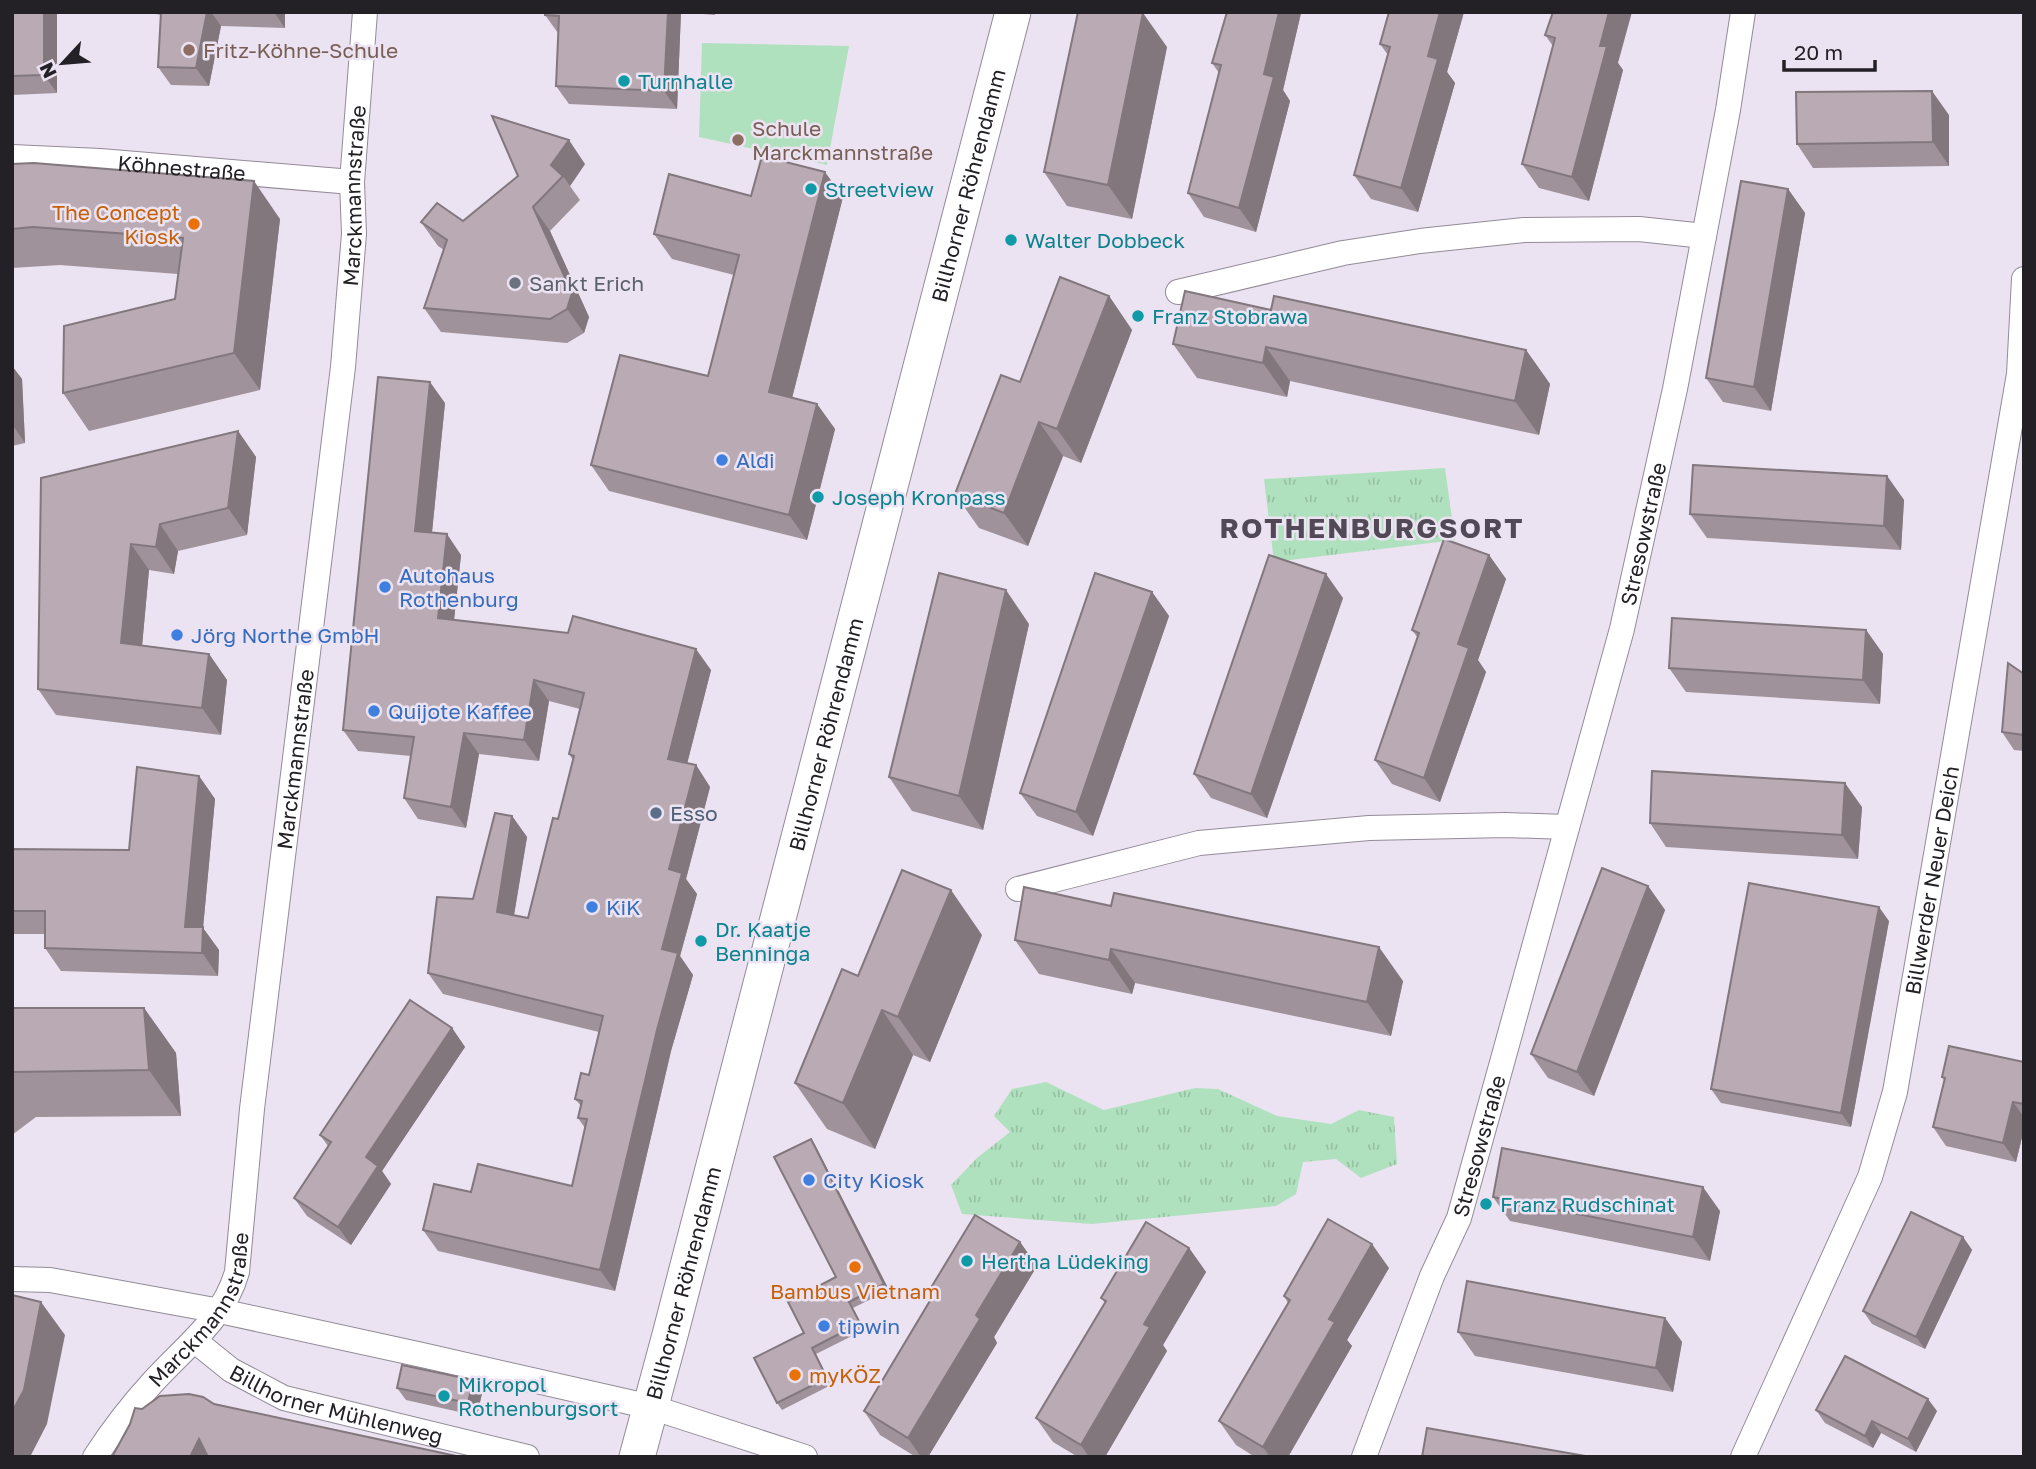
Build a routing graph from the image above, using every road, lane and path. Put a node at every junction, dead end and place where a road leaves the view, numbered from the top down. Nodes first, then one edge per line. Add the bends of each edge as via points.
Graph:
1 (365, 12) edge
2 (1013, 12) edge
3 (1743, 12) edge
4 (12, 157) edge
5 (352, 182) junction
6 (1704, 236) junction
7 (2024, 279) edge
8 (1178, 292) dead end
9 (1567, 827) junction
10 (1018, 889) dead end
11 (12, 1279) edge
12 (220, 1311) junction
13 (195, 1341) junction
14 (651, 1407) junction
15 (95, 1457) edge
16 (527, 1457) edge
17 (637, 1457) edge
18 (805, 1457) edge
19 (1364, 1457) edge
20 (1743, 1457) edge

1 - 5 street, Marckmannstraße
2 - 14 street, Billhorner Röhrendamm
3 - 6 street, Stresowstraße
4 - 5 street, Köhnestraße
5 - 12 street, Marckmannstraße via 354,234 343,367 252,1109 237,1272
6 - 8 street via 1639,229 1524,230 1343,253
6 - 9 street, Stresowstraße via 1622,629
7 - 20 street, Billwerder Neuer Deich via 2019,374 1895,1093 1870,1177
9 - 10 street via 1369,828 1199,843
9 - 19 street, Stresowstraße via 1458,1218
11 - 12 street via 50,1280
12 - 13 street, Marckmannstraße
12 - 14 street
13 - 15 street, Marckmannstraße via 152,1382
13 - 16 street, Billhorner Mühlenweg via 231,1370 284,1398
14 - 17 street, Billhorner Röhrendamm
14 - 18 street

